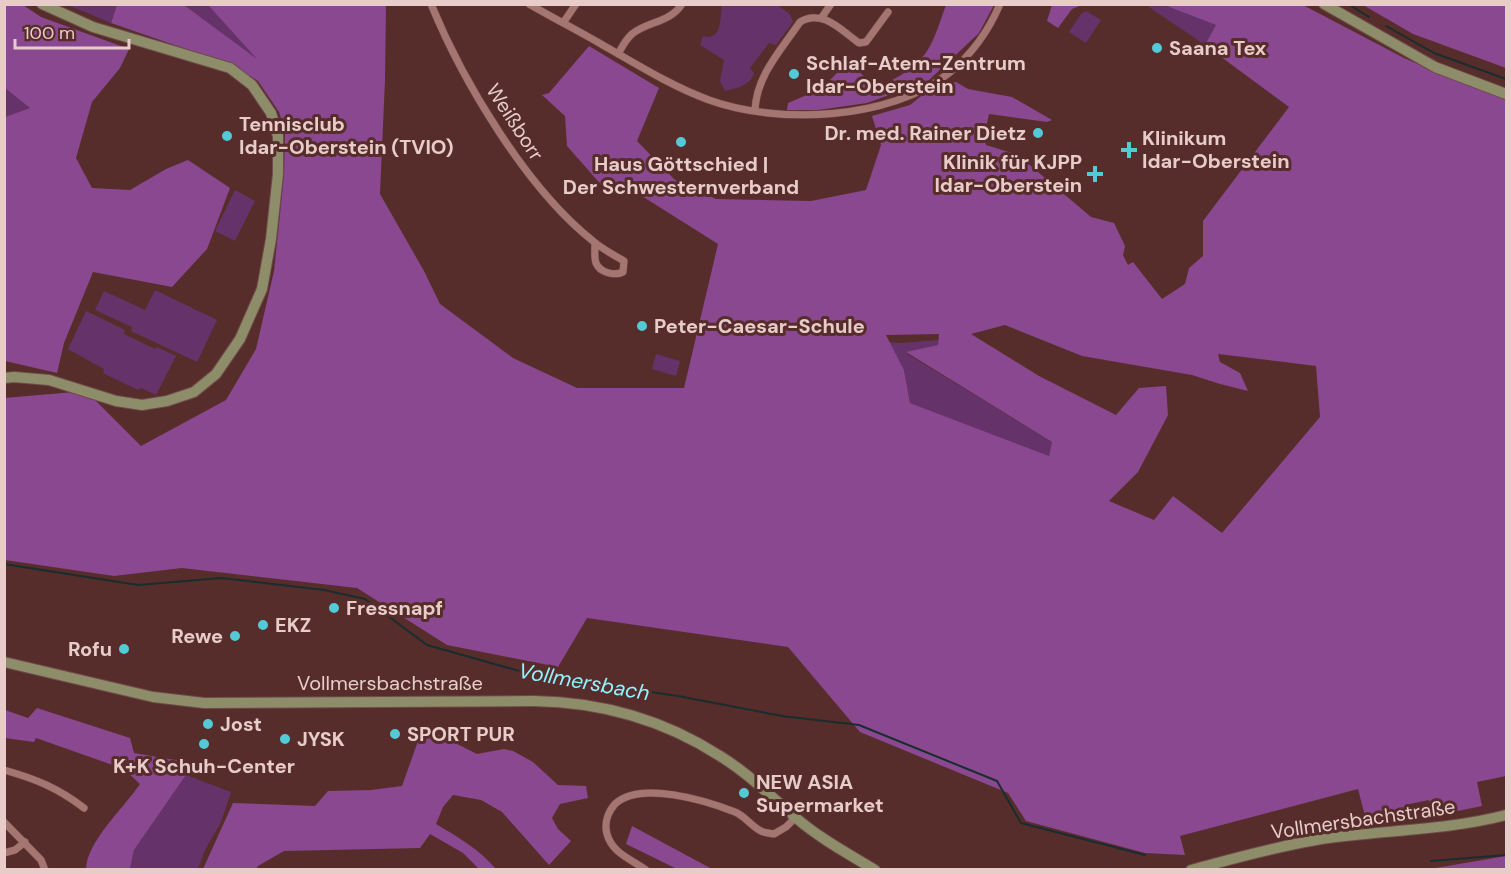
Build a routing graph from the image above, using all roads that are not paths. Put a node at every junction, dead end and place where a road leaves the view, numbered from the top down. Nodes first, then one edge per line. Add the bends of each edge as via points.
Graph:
1 (42, 4) edge
2 (430, 4) edge
3 (529, 4) edge
4 (576, 4) edge
5 (682, 4) edge
6 (831, 4) edge
7 (1000, 4) edge
8 (1324, 4) edge
9 (888, 12) dead end
10 (822, 17) junction
11 (563, 23) junction
12 (618, 54) junction
13 (1506, 94) edge
14 (755, 111) junction
15 (595, 243) junction
16 (4, 378) edge
17 (4, 662) edge
18 (4, 770) edge
19 (84, 808) dead end
20 (1506, 815) edge
21 (796, 818) junction
22 (4, 822) edge
23 (25, 842) junction
24 (4, 853) edge
25 (45, 870) edge
26 (646, 870) edge
27 (875, 870) edge
28 (1191, 870) edge

1 - 16 main road via 93,27 230,68 252,85 271,113 278,136 278,174 262,289 240,339 216,374 194,392 142,405 49,380
2 - 15 street, Weißborr via 459,65 526,170
3 - 11 street
4 - 11 street
5 - 12 street via 674,14 630,35
6 - 10 street
7 - 14 street via 970,51 948,74 924,88 864,109 808,116
8 - 13 main road via 1435,67
9 - 10 street via 866,42 859,43
10 - 14 street via 800,22 762,77 755,94
11 - 12 street
12 - 14 street via 692,93
15 - 15 street, Weißborr via 624,261 623,272 612,275 599,267
17 - 21 main road, Vollmersbachstraße via 153,697 204,703 563,701 606,708 658,724 721,756
18 - 19 street via 40,780
20 - 28 main road, Vollmersbachstraße via 1317,840
21 - 26 street via 774,834 761,831 737,813 692,797 628,796 613,806 606,830 616,851
21 - 27 main road, Vollmersbachstraße
22 - 23 street
23 - 24 street
23 - 25 street

